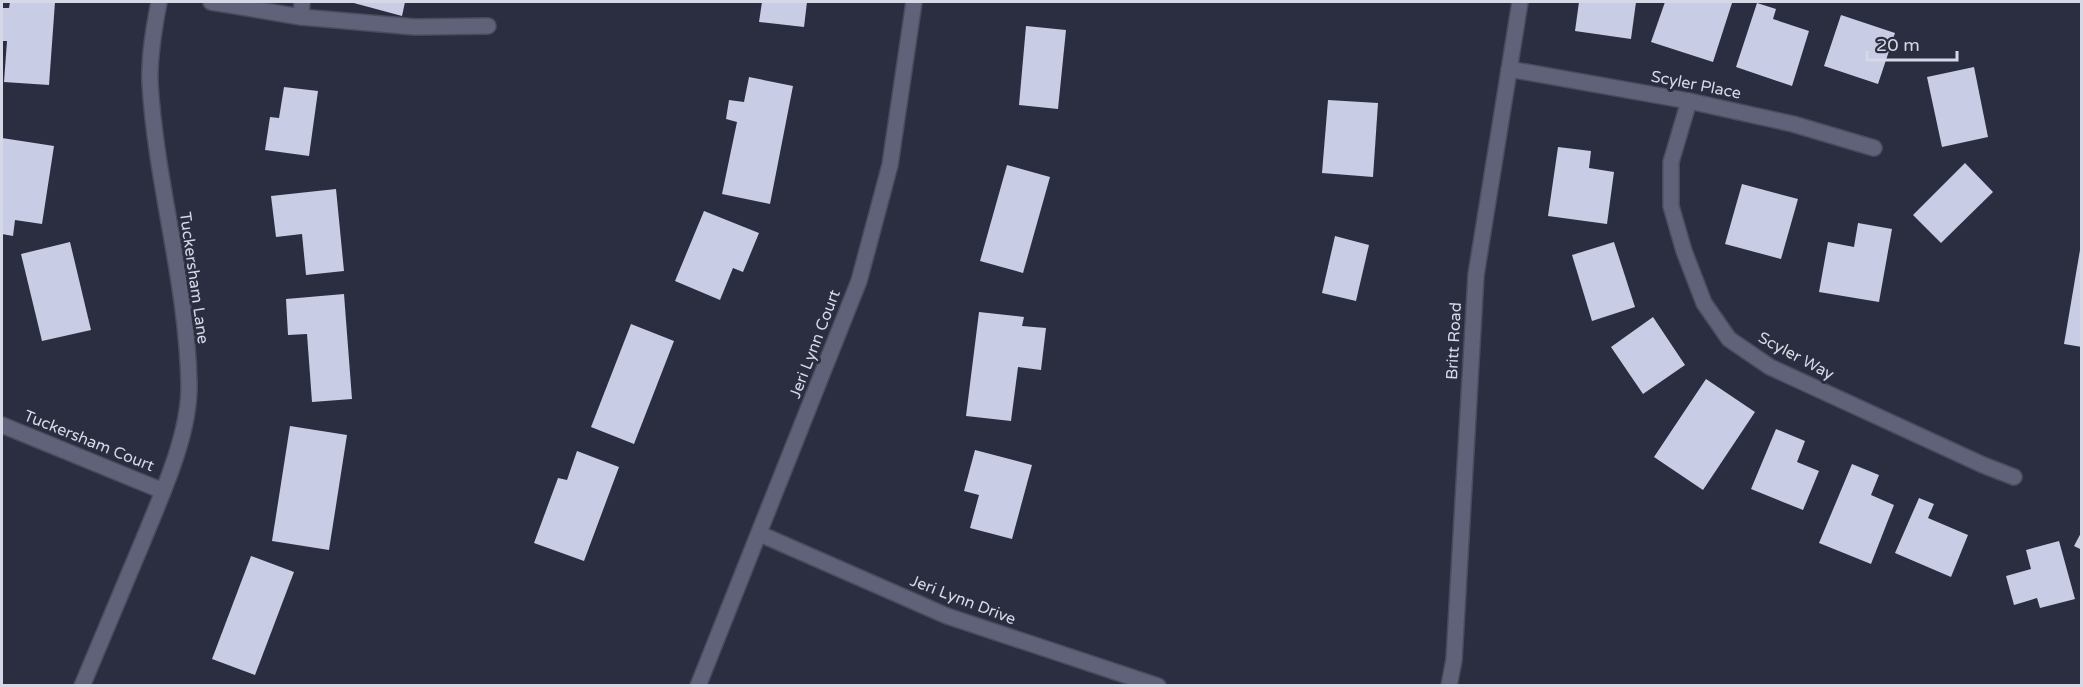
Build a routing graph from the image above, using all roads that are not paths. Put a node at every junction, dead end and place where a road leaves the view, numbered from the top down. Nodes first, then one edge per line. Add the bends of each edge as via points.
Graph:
1 (159, 2) edge
2 (210, 2) edge
3 (914, 2) edge
4 (1520, 2) edge
5 (302, 9) edge
6 (488, 26) dead end
7 (1509, 69) junction
8 (1689, 100) junction
9 (1874, 148) dead end
10 (2, 424) edge
11 (2014, 477) dead end
12 (163, 491) junction
13 (760, 534) junction
14 (82, 686) edge
15 (698, 686) edge
16 (1158, 686) edge
17 (1449, 686) edge

1 - 12 street, Tuckersham Lane via 150,81 162,185 183,306 189,386 182,439
2 - 5 street
3 - 13 street, Jeri Lynn Court via 890,165 859,281
4 - 7 street, Britt Road
5 - 6 street via 415,27
7 - 8 street, Scyler Place
7 - 17 street, Britt Road via 1476,275 1455,649
8 - 9 street, Scyler Place
8 - 11 street, Scyler Way via 1671,162 1671,206 1704,303 1729,339 1770,367
10 - 12 street, Tuckersham Court
12 - 14 street, Tuckersham Lane
13 - 15 street, Jeri Lynn Court
13 - 16 street, Jeri Lynn Drive via 947,616

